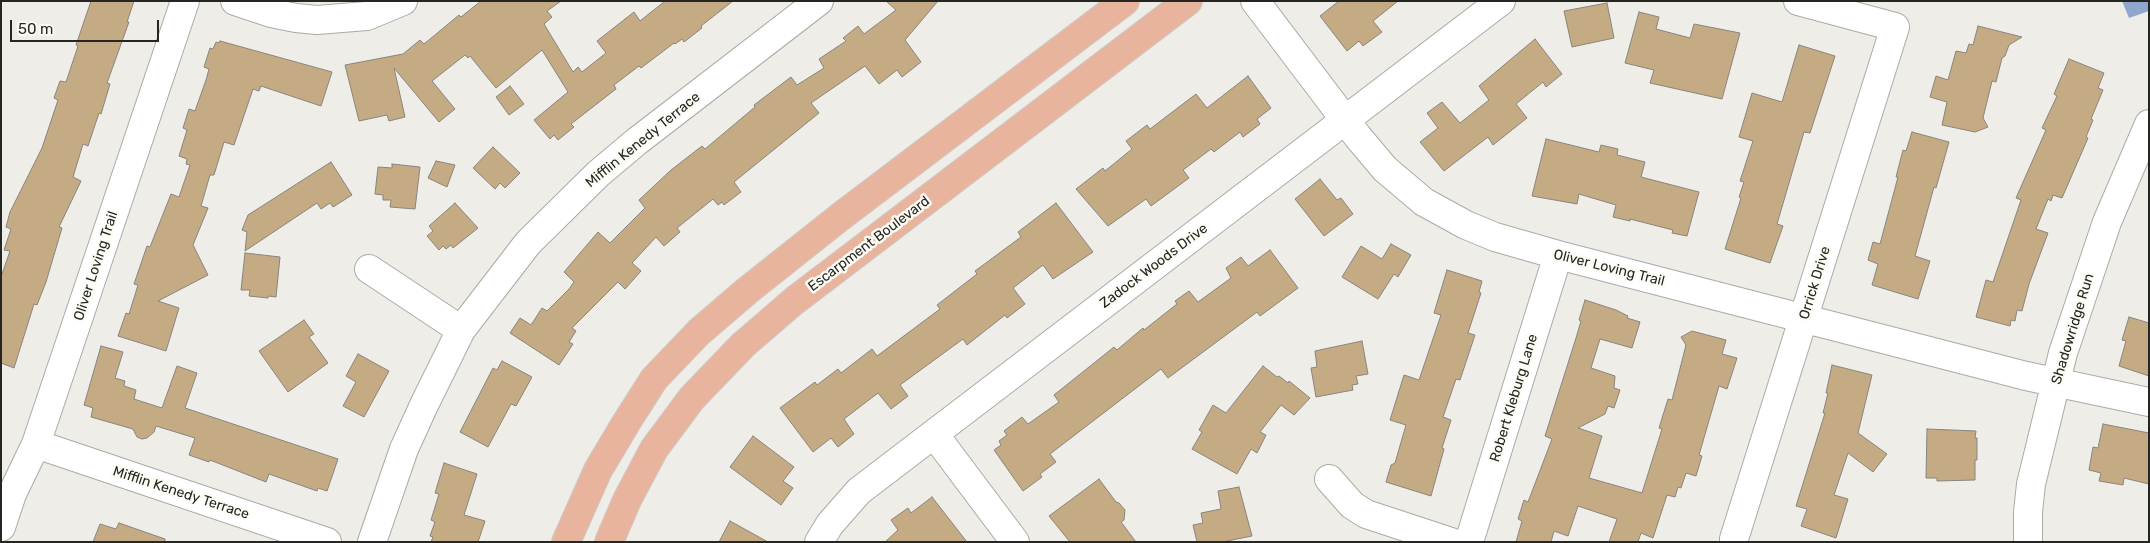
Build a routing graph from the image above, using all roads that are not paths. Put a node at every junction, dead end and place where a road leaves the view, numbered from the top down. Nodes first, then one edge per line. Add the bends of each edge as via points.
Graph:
1 (185, 1) edge
2 (235, 1) edge
3 (403, 1) edge
4 (819, 1) edge
5 (1125, 1) edge
6 (1188, 1) edge
7 (1255, 1) edge
8 (1501, 1) edge
9 (1798, 1) edge
10 (1346, 121) junction
11 (2149, 124) edge
12 (840, 217) junction
13 (864, 248) junction
14 (1558, 255) junction
15 (369, 269) dead end
16 (1804, 317) junction
17 (461, 330) junction
18 (2055, 383) junction
19 (2149, 402) edge
20 (934, 434) junction
21 (36, 444) junction
22 (606, 456) junction
23 (640, 476) junction
24 (1329, 480) dead end
25 (1, 527) edge
26 (1734, 539) dead end
27 (327, 542) edge
28 (372, 542) edge
29 (566, 542) edge
30 (609, 542) edge
31 (819, 542) edge
32 (1016, 542) edge
33 (1452, 542) edge
34 (1469, 542) edge
35 (2028, 542) edge

1 - 21 street, Oliver Loving Trail
2 - 3 street via 271,13 317,20 367,16
4 - 17 street, Mifflin Kenedy Terrace via 598,174 528,243
5 - 12 main road
6 - 13 main road, Escarpment Boulevard
7 - 10 street, Oliver Loving Trail
8 - 10 street, Zadock Woods Drive
9 - 16 street, Orrick Drive via 1895,27
10 - 14 street, Oliver Loving Trail via 1385,169 1424,202 1495,237
10 - 20 street, Zadock Woods Drive
11 - 18 street, Shadowridge Run via 2107,222
12 - 13 main road
12 - 22 main road via 699,332 654,379
13 - 23 main road, Escarpment Boulevard via 743,345 692,398 654,449
14 - 16 street, Oliver Loving Trail
14 - 34 street, Robert Kleburg Lane
15 - 17 street
16 - 18 street, Oliver Loving Trail
16 - 26 street, Orrick Drive
17 - 28 street, Mifflin Kenedy Terrace via 404,449
18 - 19 street, Oliver Loving Trail
18 - 35 street, Shadowridge Run via 2031,484
20 - 31 street, Zadock Woods Drive via 859,491
20 - 32 street
21 - 25 street, Oliver Loving Trail via 12,494
21 - 27 street, Mifflin Kenedy Terrace
22 - 23 main road
22 - 29 main road
23 - 30 main road, Escarpment Boulevard
24 - 33 street via 1352,505 1366,514

